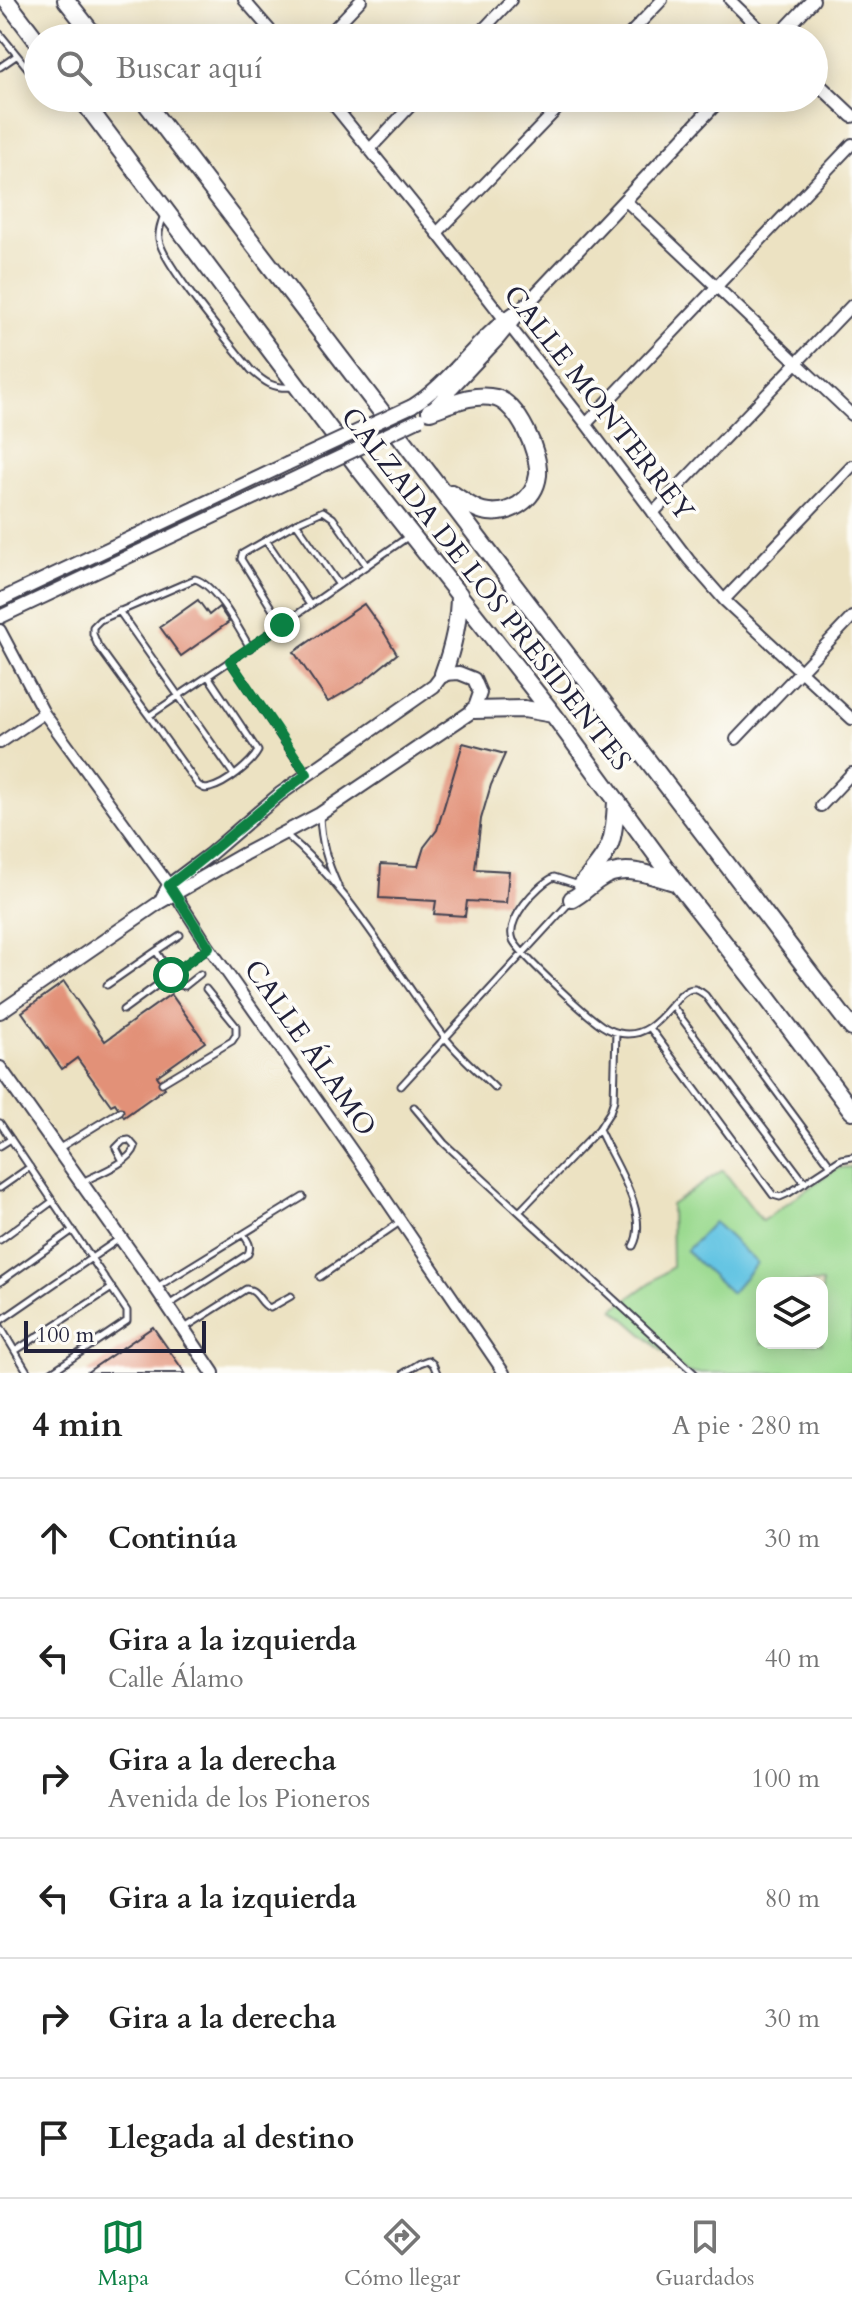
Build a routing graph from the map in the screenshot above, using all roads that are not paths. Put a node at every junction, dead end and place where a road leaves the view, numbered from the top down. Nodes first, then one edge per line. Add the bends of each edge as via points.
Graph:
1 (6, 0) edge
2 (66, 0) edge
3 (244, 0) edge
4 (361, 0) edge
5 (511, 0) edge
6 (662, 0) edge
7 (730, 0) edge
8 (813, 0) edge
9 (24, 24) edge
10 (85, 24) edge
11 (265, 24) edge
12 (338, 24) edge
13 (488, 24) edge
14 (639, 24) edge
15 (755, 24) edge
16 (790, 24) edge
17 (0, 34) edge
18 (16, 56) junction
19 (24, 65) edge
20 (0, 67) edge
21 (828, 93) edge
22 (91, 112) edge
23 (153, 112) edge
24 (340, 112) edge
25 (405, 112) edge
26 (554, 112) edge
27 (708, 112) edge
28 (852, 116) edge
29 (852, 144) edge
30 (370, 149) junction
31 (625, 200) junction
32 (166, 210) junction
33 (437, 233) junction
34 (716, 286) junction
35 (852, 305) edge
36 (507, 323) junction
37 (797, 363) junction
38 (298, 387) junction
39 (425, 415) junction
40 (852, 415) edge
41 (586, 424) junction
42 (852, 466) edge
43 (438, 484) junction
44 (653, 513) junction
45 (296, 523) junction
46 (411, 535) junction
47 (266, 540) junction
48 (367, 566) junction
49 (339, 585) junction
50 (459, 594) junction
51 (0, 600) edge
52 (724, 600) junction
53 (310, 606) junction
54 (119, 611) junction
55 (0, 617) edge
56 (852, 617) edge
57 (282, 625) junction
58 (0, 630) edge
59 (250, 648) junction
60 (230, 661) junction
61 (800, 671) junction
62 (443, 674) junction
63 (208, 676) junction
64 (178, 696) junction
65 (474, 710) junction
66 (44, 713) junction
67 (553, 714) junction
68 (149, 716) junction
69 (852, 719) edge
70 (736, 739) dead end
71 (0, 743) edge
72 (852, 773) edge
73 (307, 774) junction
74 (234, 775) junction
75 (616, 801) junction
76 (821, 806) dead end
77 (320, 814) junction
78 (285, 834) junction
79 (232, 836) junction
80 (244, 854) junction
81 (677, 883) junction
82 (171, 890) junction
83 (340, 891) junction
84 (577, 893) junction
85 (180, 935) dead end
86 (209, 947) junction
87 (156, 951) junction
88 (524, 954) junction
89 (200, 974) dead end
90 (171, 975) junction
91 (107, 985) dead end
92 (206, 989) dead end
93 (673, 1007) junction
94 (123, 1010) dead end
95 (0, 1012) edge
96 (650, 1028) junction
97 (852, 1028) edge
98 (616, 1032) junction
99 (446, 1039) junction
100 (0, 1068) edge
101 (162, 1083) dead end
102 (401, 1086) dead end
103 (495, 1088) dead end
104 (414, 1107) dead end
105 (120, 1111) dead end
106 (852, 1111) edge
107 (0, 1123) edge
108 (599, 1129) junction
109 (11, 1139) junction
110 (0, 1146) edge
111 (57, 1150) junction
112 (852, 1157) edge
113 (123, 1161) dead end
114 (831, 1166) junction
115 (30, 1167) junction
116 (81, 1183) junction
117 (805, 1183) junction
118 (0, 1188) edge
119 (303, 1197) dead end
120 (53, 1201) junction
121 (519, 1212) junction
122 (401, 1222) junction
123 (73, 1230) junction
124 (243, 1234) junction
125 (120, 1238) junction
126 (0, 1240) edge
127 (633, 1246) dead end
128 (92, 1257) junction
129 (320, 1277) dead end
130 (0, 1282) edge
131 (112, 1288) junction
132 (156, 1288) junction
133 (291, 1296) dead end
134 (168, 1306) junction
135 (0, 1324) edge
136 (183, 1329) junction
137 (15, 1351) junction
138 (28, 1373) edge
139 (50, 1373) edge
140 (213, 1373) edge
141 (404, 1373) edge
142 (437, 1373) edge
143 (504, 1373) edge
144 (694, 1373) edge

1 - 9 highway
2 - 10 highway
3 - 11 street
4 - 12 street
5 - 13 street
6 - 14 street
7 - 15 street
8 - 16 street
17 - 18 lane
18 - 19 lane
18 - 20 lane
21 - 28 street
22 - 32 highway, CALZADA DE LOS PRESIDENTES
23 - 43 highway, CALZADA DE LOS PRESIDENTES
24 - 30 street, CALLE MONTERREY
25 - 30 street
26 - 33 street
27 - 31 street
29 - 34 street
30 - 33 street, CALLE MONTERREY
31 - 34 street
31 - 36 street
32 - 38 highway, CALZADA DE LOS PRESIDENTES
32 - 38 lane via 159,242 182,280 251,370 279,388
33 - 36 street, CALLE MONTERREY
34 - 37 street
34 - 41 street
35 - 37 street
36 - 39 street
36 - 41 street, CALLE MONTERREY
36 - 51 street, bridge via 412,406
37 - 40 street
37 - 44 street
38 - 46 highway, CALZADA DE LOS PRESIDENTES
39 - 43 highway via 473,398 498,398 521,422 537,464 538,476 525,500 500,512 469,505
39 - 55 street, bridge
41 - 44 street, CALLE MONTERREY
42 - 52 street
43 - 97 highway, CALZADA DE LOS PRESIDENTES
44 - 52 street, CALLE MONTERREY
45 - 47 lane
45 - 48 lane via 319,512 330,514
45 - 49 lane
46 - 48 lane
46 - 50 highway, CALZADA DE LOS PRESIDENTES
47 - 53 lane
47 - 57 lane via 240,558
48 - 49 lane
49 - 53 lane
50 - 62 highway via 456,635
50 - 67 highway, CALZADA DE LOS PRESIDENTES
52 - 61 street, CALLE MONTERREY
53 - 57 lane
54 - 59 lane via 201,581
54 - 64 lane
54 - 68 lane via 96,623 93,634
56 - 61 street
57 - 59 lane
58 - 66 street, CALLE ÁLAMO
59 - 60 lane
60 - 63 lane
60 - 73 lane
61 - 69 street, CALLE MONTERREY
61 - 70 street
62 - 65 street via 474,679 480,693
62 - 73 street via 434,686
63 - 64 lane
63 - 74 lane via 258,751
64 - 68 lane
64 - 74 lane
65 - 67 highway
65 - 77 street
66 - 71 street
66 - 82 street, CALLE ÁLAMO
67 - 75 highway, CALZADA DE LOS PRESIDENTES
68 - 74 lane via 201,788
72 - 76 street
73 - 79 street
75 - 81 highway, CALZADA DE LOS PRESIDENTES
75 - 84 highway via 613,840
77 - 78 street
77 - 83 lane via 325,857
78 - 80 street
78 - 83 lane
79 - 80 street via 235,848
79 - 82 street
80 - 82 street
81 - 84 highway via 638,871 612,872
81 - 106 highway, CALZADA DE LOS PRESIDENTES
82 - 86 street, CALLE ÁLAMO
82 - 95 street
83 - 99 lane
84 - 88 lane
84 - 88 lane via 554,877 540,885 511,931
85 - 87 lane
86 - 90 lane
86 - 122 street, CALLE ÁLAMO
87 - 90 lane
87 - 91 lane
88 - 98 lane via 595,1021
88 - 99 lane
89 - 90 lane via 181,986
90 - 94 lane
92 - 101 lane via 236,1026 236,1035
93 - 96 lane
93 - 114 lane via 690,989 705,995
93 - 117 lane
96 - 98 lane
96 - 117 lane via 773,1195 780,1197
98 - 108 lane via 614,1100
99 - 102 lane
99 - 103 lane
100 - 111 street
104 - 121 lane via 444,1143
105 - 111 lane
107 - 109 lane
108 - 121 lane
108 - 127 lane via 634,1205 639,1230
109 - 110 lane
109 - 115 lane
111 - 116 street
112 - 114 lane
113 - 116 lane
114 - 117 lane
115 - 118 lane
115 - 120 lane
116 - 125 street
119 - 124 lane
120 - 123 lane
120 - 126 lane
121 - 144 lane
122 - 129 lane
122 - 143 street, CALLE ÁLAMO
123 - 128 lane
123 - 130 lane
124 - 132 lane
124 - 134 lane via 248,1254
125 - 128 lane
125 - 132 street
128 - 131 lane
128 - 135 lane
131 - 137 lane
131 - 139 lane via 127,1311 127,1321
132 - 134 street
133 - 136 lane via 270,1308 246,1289
134 - 136 street
135 - 137 lane
136 - 140 street
137 - 138 lane
141 - 142 lane via 428,1360

